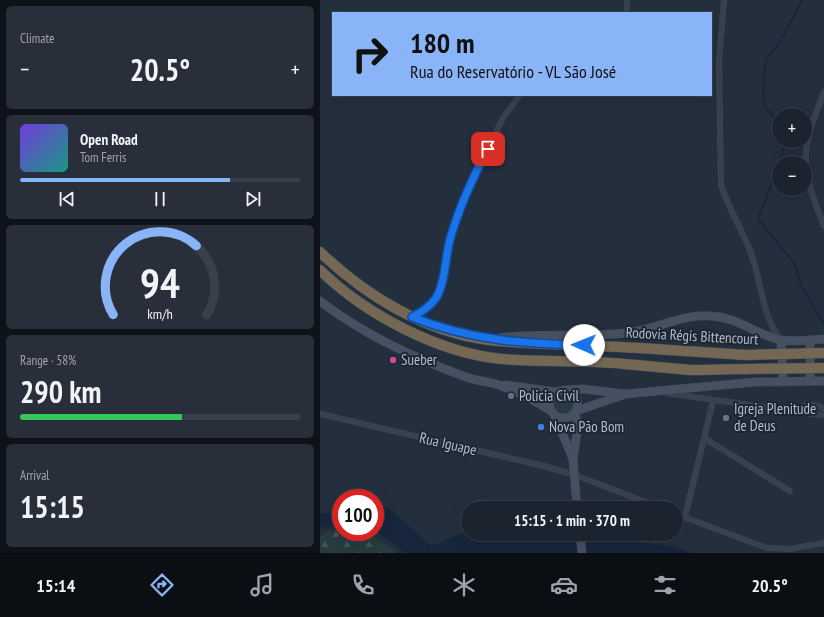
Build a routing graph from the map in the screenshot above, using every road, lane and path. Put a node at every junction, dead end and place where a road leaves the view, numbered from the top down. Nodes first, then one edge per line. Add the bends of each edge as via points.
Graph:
1 (627, 0) edge
2 (724, 0) edge
3 (627, 12) edge
4 (824, 92) edge
5 (519, 96) edge
6 (824, 226) edge
7 (320, 252) edge
8 (320, 270) edge
9 (320, 301) edge
10 (412, 317) junction
11 (824, 339) edge
12 (488, 340) junction
13 (782, 340) junction
14 (810, 340) junction
15 (824, 353) edge
16 (824, 368) edge
17 (810, 381) junction
18 (783, 382) junction
19 (824, 382) edge
20 (496, 384) junction
21 (570, 391) junction
22 (656, 391) junction
23 (556, 392) junction
24 (625, 394) junction
25 (713, 401) junction
26 (824, 409) edge
27 (793, 411) junction
28 (575, 412) junction
29 (320, 414) edge
30 (553, 414) junction
31 (821, 415) dead end
32 (704, 438) junction
33 (573, 459) junction
34 (575, 475) junction
35 (790, 492) dead end
36 (577, 501) edge
37 (643, 501) edge
38 (685, 517) joint
39 (581, 541) edge
40 (824, 543) edge
41 (582, 553) edge

1 - 3 street
2 - 13 street via 719,61 721,185 758,273 767,317 774,332
4 - 6 street via 809,138 806,162 807,174
5 - 10 street via 503,118 467,190 450,237 437,297
7 - 10 highway, Rodovia Régis Bittencourt via 355,282
8 - 16 highway, Rodovia Régis Bittencourt, bridge via 361,303 394,323 464,353 522,361 595,362 692,370
9 - 20 street via 403,352 469,378
10 - 12 highway, Rodovia Régis Bittencourt via 433,326
11 - 14 street
12 - 13 street via 520,335 634,332 693,316 709,316 737,321
12 - 15 highway, Rodovia Régis Bittencourt, bridge via 747,355
13 - 14 street
13 - 18 street
14 - 17 street
17 - 18 street
17 - 19 street
18 - 22 street
20 - 23 street
20 - 30 street via 522,395
21 - 23 street
21 - 24 street via 583,389
21 - 28 street via 578,400
22 - 24 street
22 - 25 street
23 - 30 street via 550,401
24 - 28 street
25 - 27 street
25 - 32 street
26 - 27 street via 809,405
27 - 31 street
28 - 30 street via 565,418
28 - 33 street via 577,433
29 - 34 street, Rua Iguape
30 - 33 street
32 - 35 street
32 - 38 street
33 - 34 street
34 - 36 street
34 - 37 street, Rua Iguape
38 - 40 street via 767,548 790,549
39 - 41 street

